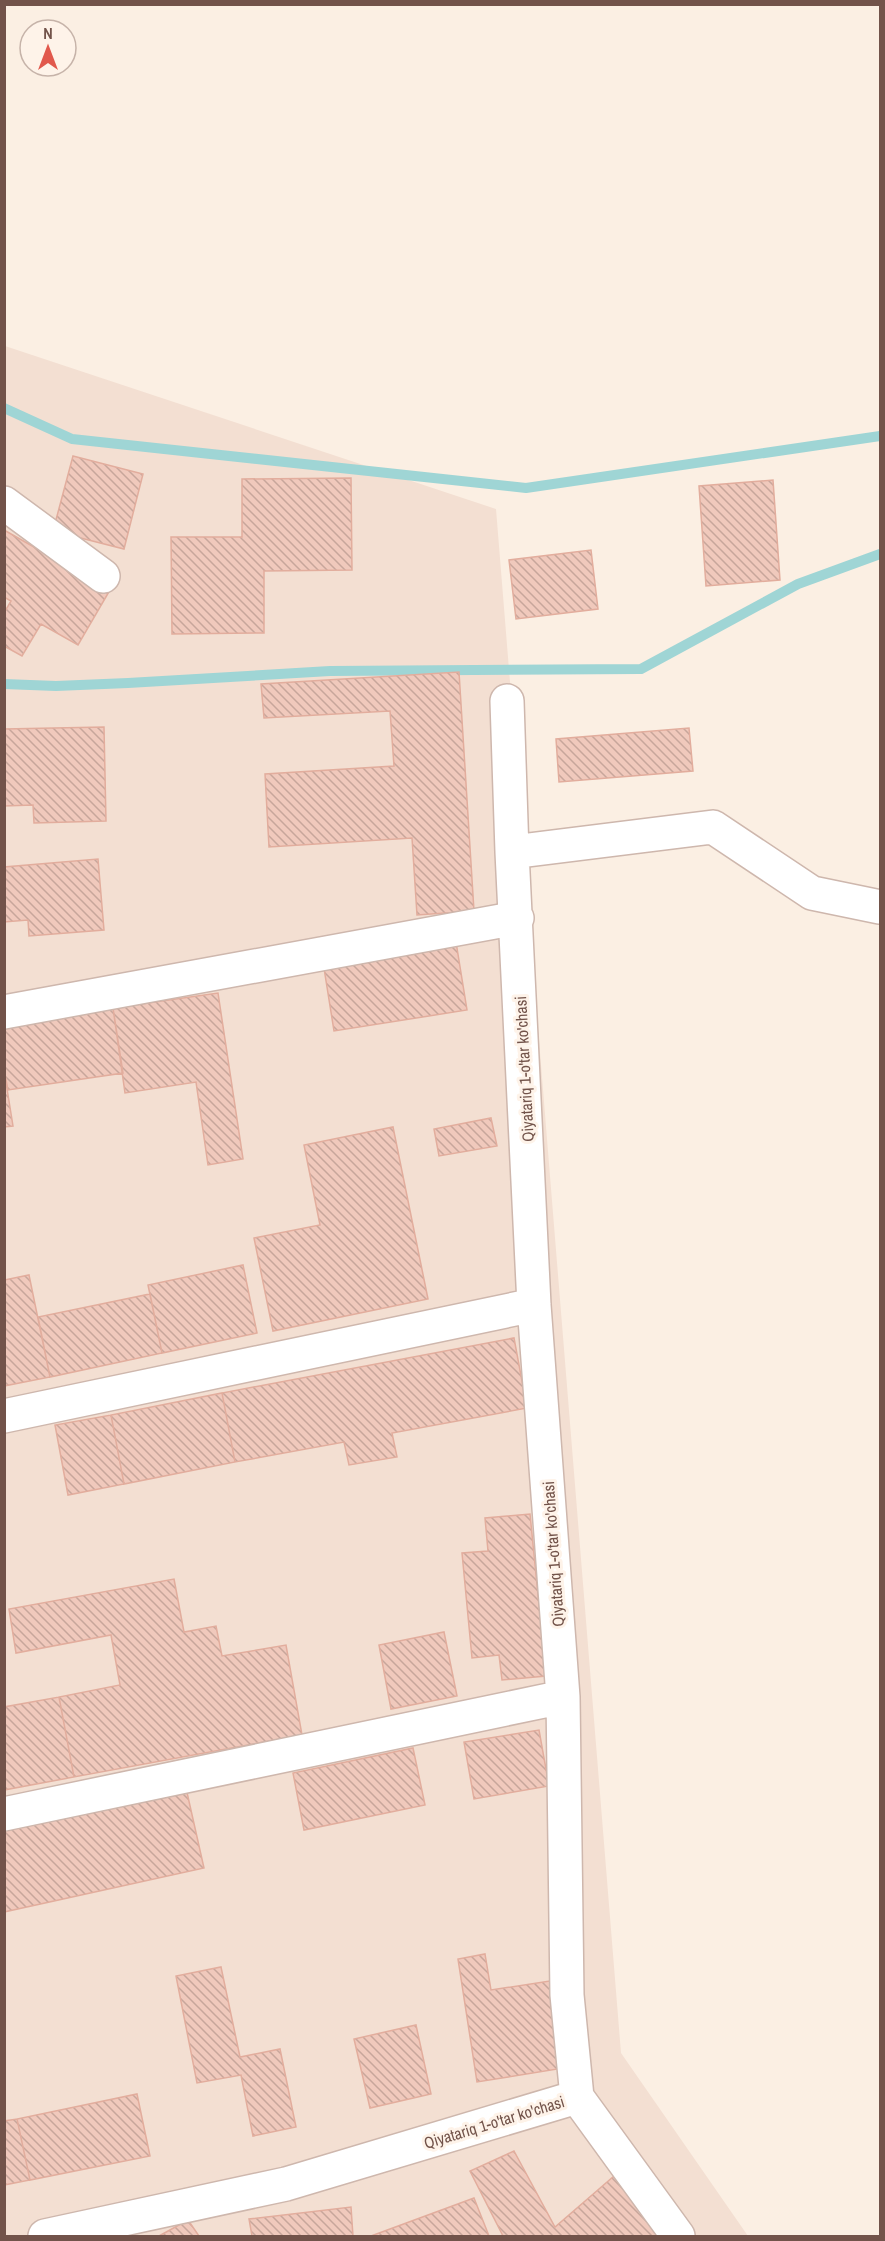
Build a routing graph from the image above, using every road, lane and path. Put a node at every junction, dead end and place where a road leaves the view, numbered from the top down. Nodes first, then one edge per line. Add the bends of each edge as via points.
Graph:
1 (4, 502) edge
2 (103, 576) dead end
3 (507, 700) dead end
4 (512, 852) junction
5 (880, 907) edge
6 (517, 918) junction
7 (4, 1011) edge
8 (534, 1305) junction
9 (4, 1416) edge
10 (563, 1697) junction
11 (4, 1814) edge
12 (577, 2097) junction
13 (45, 2236) edge
14 (678, 2236) edge

1 - 2 street
3 - 4 street, Qiyatariq 1-o'tar ko'chasi
4 - 5 street via 713,827 812,893
4 - 6 street, Qiyatariq 1-o'tar ko'chasi
6 - 7 street
6 - 8 street, Qiyatariq 1-o'tar ko'chasi
8 - 9 street
8 - 10 street, Qiyatariq 1-o'tar ko'chasi
10 - 11 street
10 - 12 street, Qiyatariq 1-o'tar ko'chasi via 567,1995
12 - 13 street, Qiyatariq 1-o'tar ko'chasi via 285,2184
12 - 14 street

